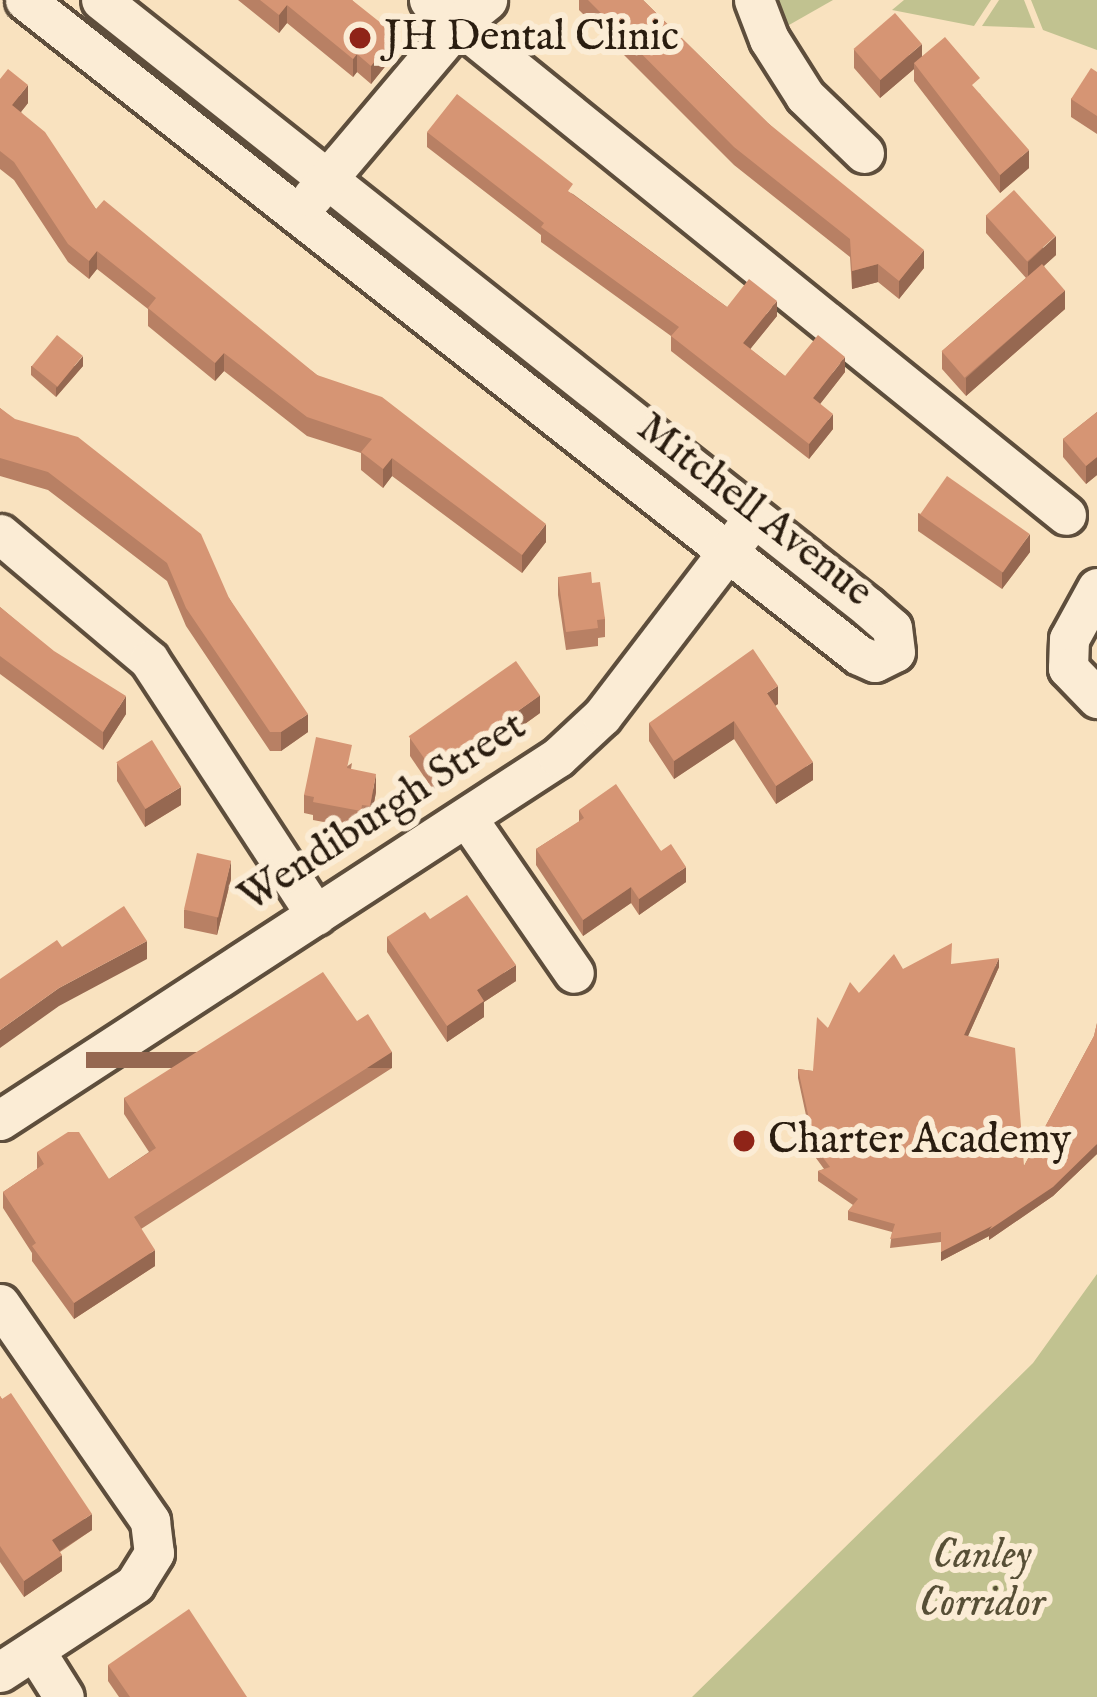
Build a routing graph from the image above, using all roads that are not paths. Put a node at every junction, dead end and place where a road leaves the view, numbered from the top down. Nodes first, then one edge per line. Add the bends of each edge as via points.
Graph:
1 (26, 0) edge
2 (101, 0) edge
3 (754, 0) edge
4 (459, 7) edge
5 (864, 153) dead end
6 (329, 177) junction
7 (298, 214) junction
8 (1066, 514) dead end
9 (752, 515) junction
10 (0, 535) edge
11 (731, 554) junction
12 (1097, 588) edge
13 (1097, 698) edge
14 (467, 818) junction
15 (316, 915) junction
16 (574, 973) dead end
17 (0, 1120) edge
18 (0, 1304) edge
19 (35, 1651) junction
20 (0, 1672) edge
21 (64, 1697) edge

1 - 7 street, Mitchell Avenue
2 - 6 street, Mitchell Avenue
3 - 5 street via 805,96
4 - 6 street
4 - 8 street
6 - 7 street
6 - 9 street, Mitchell Avenue
7 - 11 street, Mitchell Avenue
9 - 11 street, Wendiburgh Street
9 - 11 street, Mitchell Avenue via 892,628 895,652 868,661
10 - 15 street via 149,660
11 - 14 street, Wendiburgh Street via 602,716 558,758
12 - 13 street via 1070,639 1068,668
14 - 15 street, Wendiburgh Street
14 - 16 street
15 - 17 street, Wendiburgh Street
18 - 19 street via 150,1521 154,1553 135,1584
19 - 20 street
19 - 21 street

